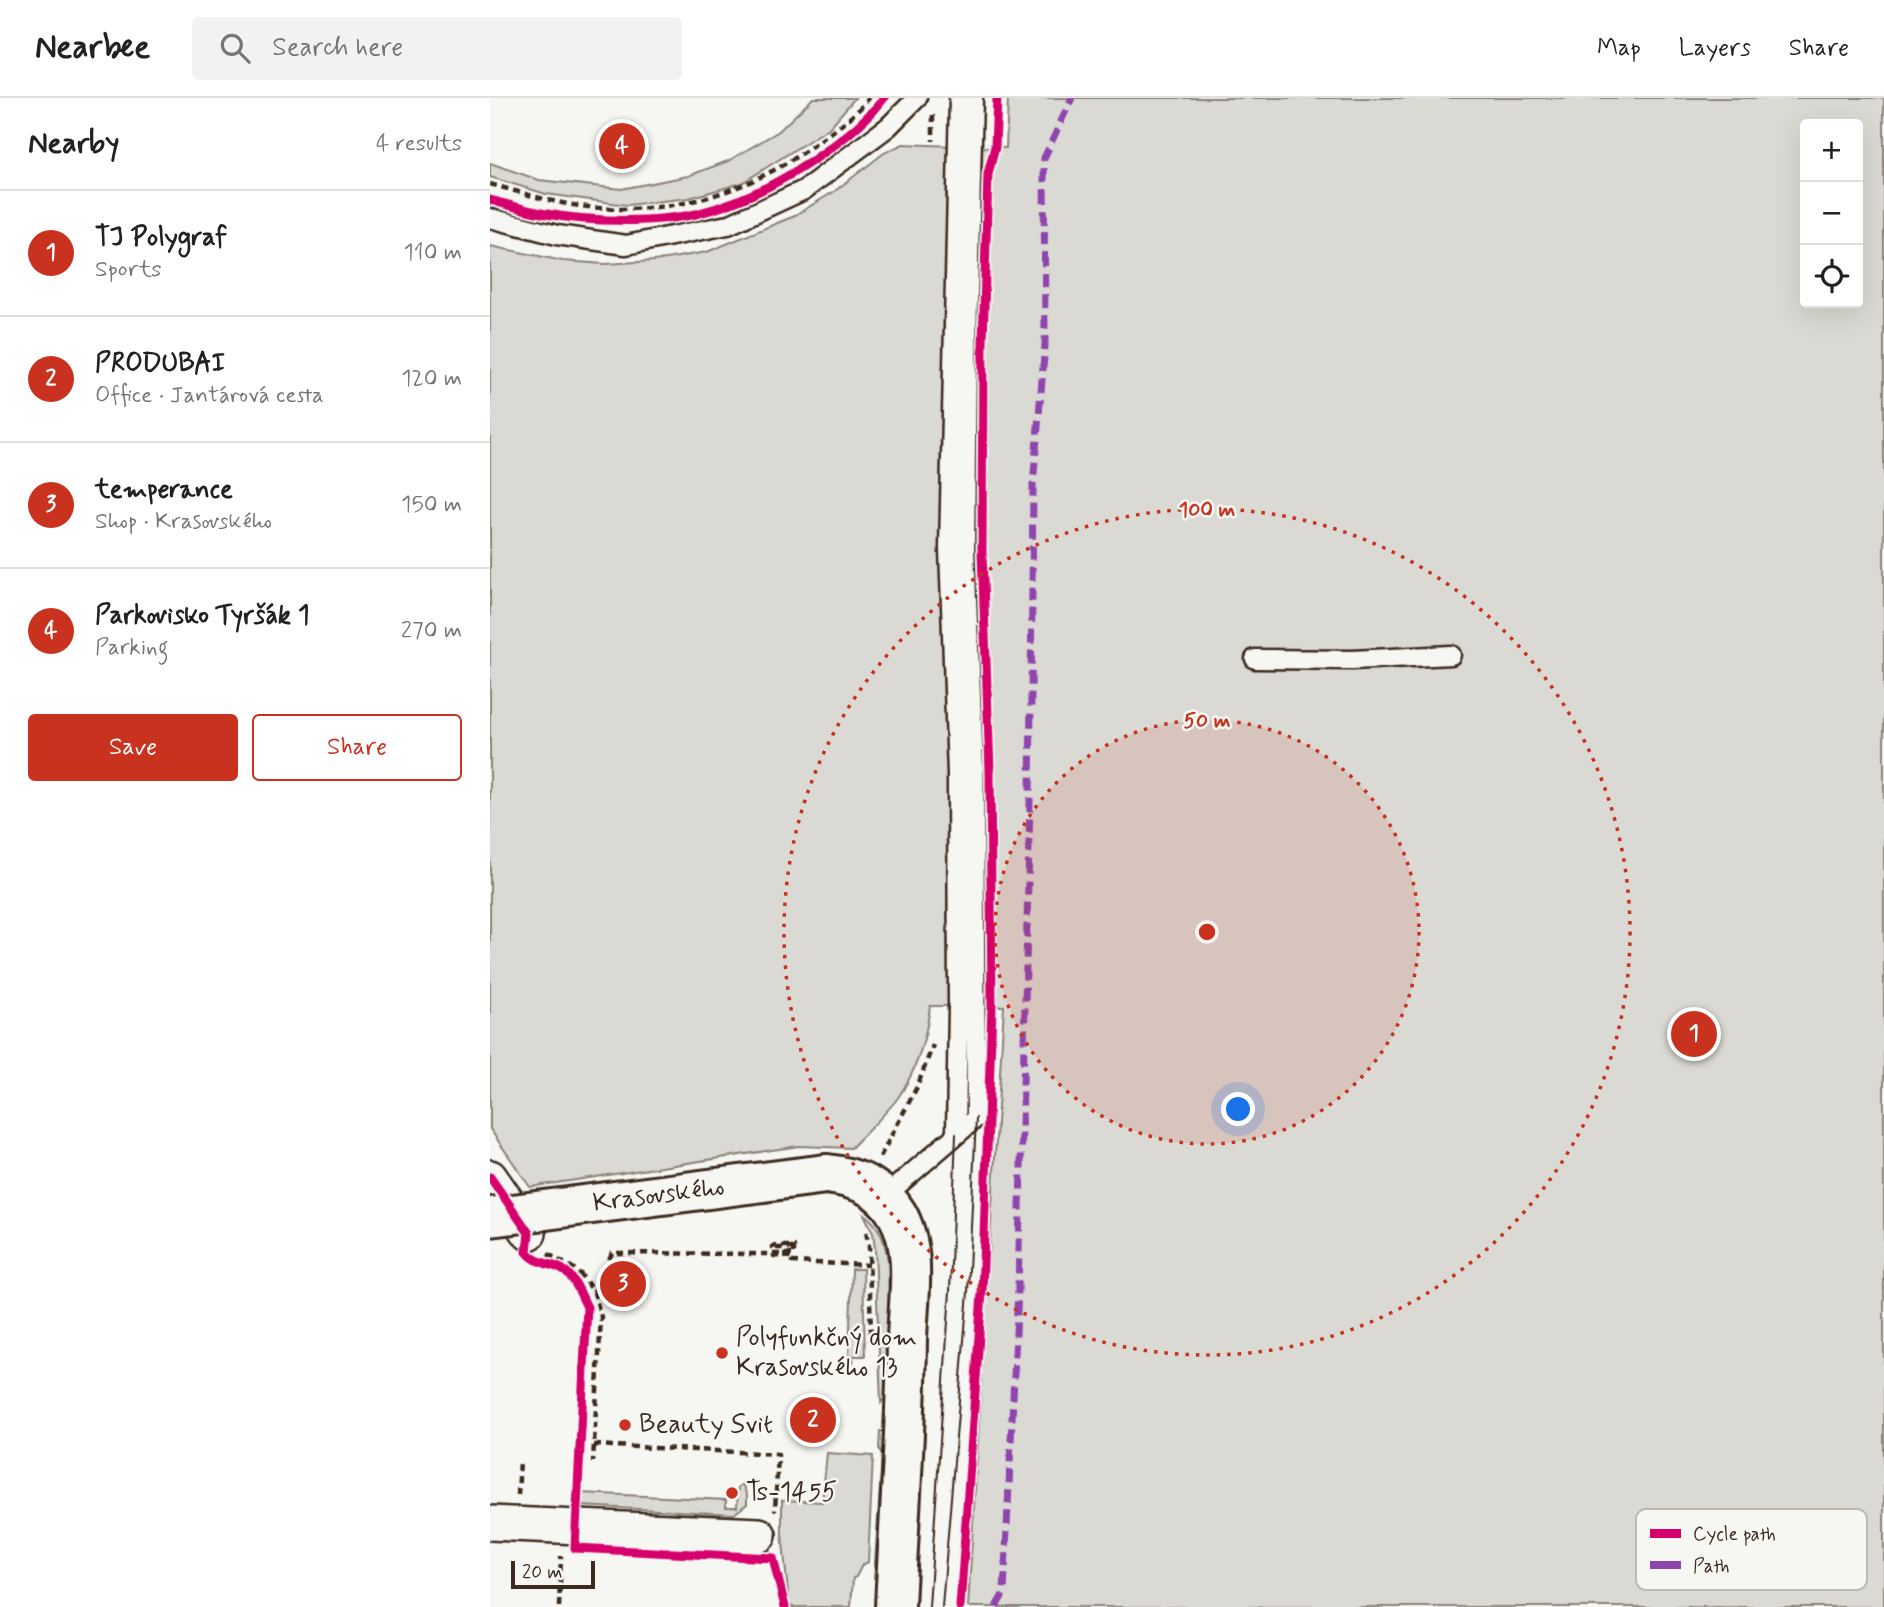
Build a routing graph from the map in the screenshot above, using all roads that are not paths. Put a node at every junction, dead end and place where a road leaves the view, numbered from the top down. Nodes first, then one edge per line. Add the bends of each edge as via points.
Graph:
1 (917, 98) edge
2 (959, 98) edge
3 (973, 98) edge
4 (964, 146) junction
5 (490, 218) edge
6 (1451, 655) dead end
7 (1255, 659) dead end
8 (956, 1135) junction
9 (490, 1177) edge
10 (871, 1202) junction
11 (490, 1217) edge
12 (529, 1233) road end
13 (490, 1523) edge
14 (767, 1528) road end
15 (896, 1592) edge

1 - 5 lane via 888,127 804,190 728,225 626,244 557,235
2 - 4 lane
3 - 4 lane
4 - 8 lane via 949,550 957,774
4 - 8 lane via 965,550 977,1006 976,1118
6 - 7 lane
8 - 10 lane
9 - 12 street
10 - 11 street, Krasovského, bridge via 842,1175 826,1174
10 - 15 street via 897,1213 909,1251
13 - 14 street via 575,1538

